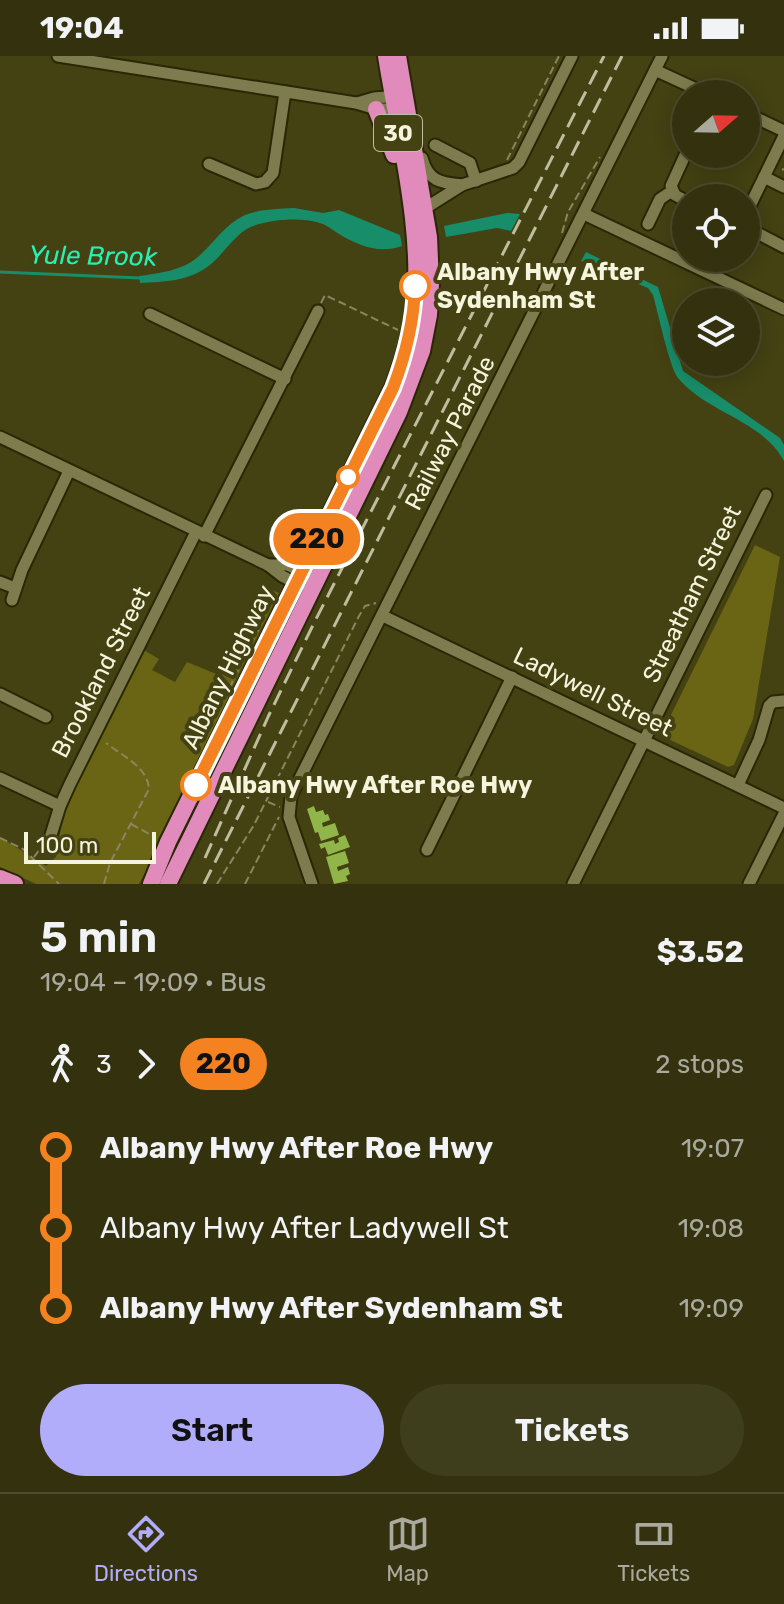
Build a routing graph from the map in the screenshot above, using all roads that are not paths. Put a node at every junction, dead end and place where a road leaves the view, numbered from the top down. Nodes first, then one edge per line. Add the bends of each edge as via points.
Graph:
1 (58, 56) edge
2 (386, 56) edge
3 (398, 56) edge
4 (572, 56) edge
5 (662, 56) edge
6 (655, 70) junction
7 (677, 80) edge
8 (285, 92) junction
9 (356, 103) junction
10 (402, 106) junction
11 (376, 109) junction
12 (760, 121) edge
13 (784, 134) edge
14 (435, 145) dead end
15 (209, 164) dead end
16 (764, 177) junction
17 (476, 181) junction
18 (462, 185) junction
19 (760, 185) edge
20 (784, 187) edge
21 (672, 191) edge
22 (418, 209) junction
23 (584, 214) junction
24 (648, 224) dead end
25 (760, 234) edge
26 (784, 247) edge
27 (784, 309) edge
28 (318, 311) road end
29 (150, 314) dead end
30 (285, 379) junction
31 (0, 437) edge
32 (69, 471) junction
33 (766, 495) dead end
34 (200, 534) junction
35 (306, 581) junction
36 (0, 582) edge
37 (382, 610) junction
38 (512, 677) junction
39 (0, 694) edge
40 (784, 701) edge
41 (46, 717) dead end
42 (644, 741) junction
43 (0, 778) edge
44 (738, 785) junction
45 (60, 806) junction
46 (784, 808) edge
47 (784, 814) edge
48 (47, 838) road end
49 (427, 850) dead end
50 (0, 878) edge
51 (15, 884) edge
52 (151, 884) edge
53 (168, 884) edge
54 (312, 884) edge
55 (573, 884) edge
56 (749, 884) edge

1 - 8 street
2 - 10 highway, Albany Highway / 30
3 - 10 highway, Albany Highway / 30
4 - 17 street via 519,162
5 - 6 street, Railway Parade
6 - 7 street
6 - 23 street, Railway Parade
8 - 9 street
8 - 15 street via 273,173 265,182 256,184
9 - 10 street
9 - 11 street
10 - 11 street
10 - 18 street via 428,174 438,183
10 - 22 highway, Albany Highway / 30
11 - 22 highway via 394,152 403,194
12 - 13 street
13 - 16 street
14 - 17 street via 470,163
16 - 19 street
16 - 20 street
17 - 18 street
18 - 22 street
21 - 24 street via 660,199
22 - 35 highway, Albany Highway / 30 via 414,315 402,365
23 - 27 street
23 - 37 street, Railway Parade
25 - 26 street
28 - 30 street, Brookland Street
29 - 30 street
30 - 34 street, Brookland Street
31 - 32 street
32 - 34 street
32 - 36 street via 14,594
33 - 42 street, Streatham Street
34 - 35 street via 282,576
34 - 45 street, Brookland Street
35 - 52 highway, Albany Highway / 30
35 - 53 highway, Albany Highway / 30
37 - 38 street, Ladywell Street
37 - 54 street, Railway Parade via 280,823
38 - 42 street, Ladywell Street
38 - 49 street
39 - 41 street
40 - 44 street via 769,706
42 - 44 street, Ladywell Street
42 - 55 street, Streatham Street
43 - 45 street
44 - 46 street, Ladywell Street
45 - 48 street, Brookland Street
47 - 56 street
50 - 51 highway

